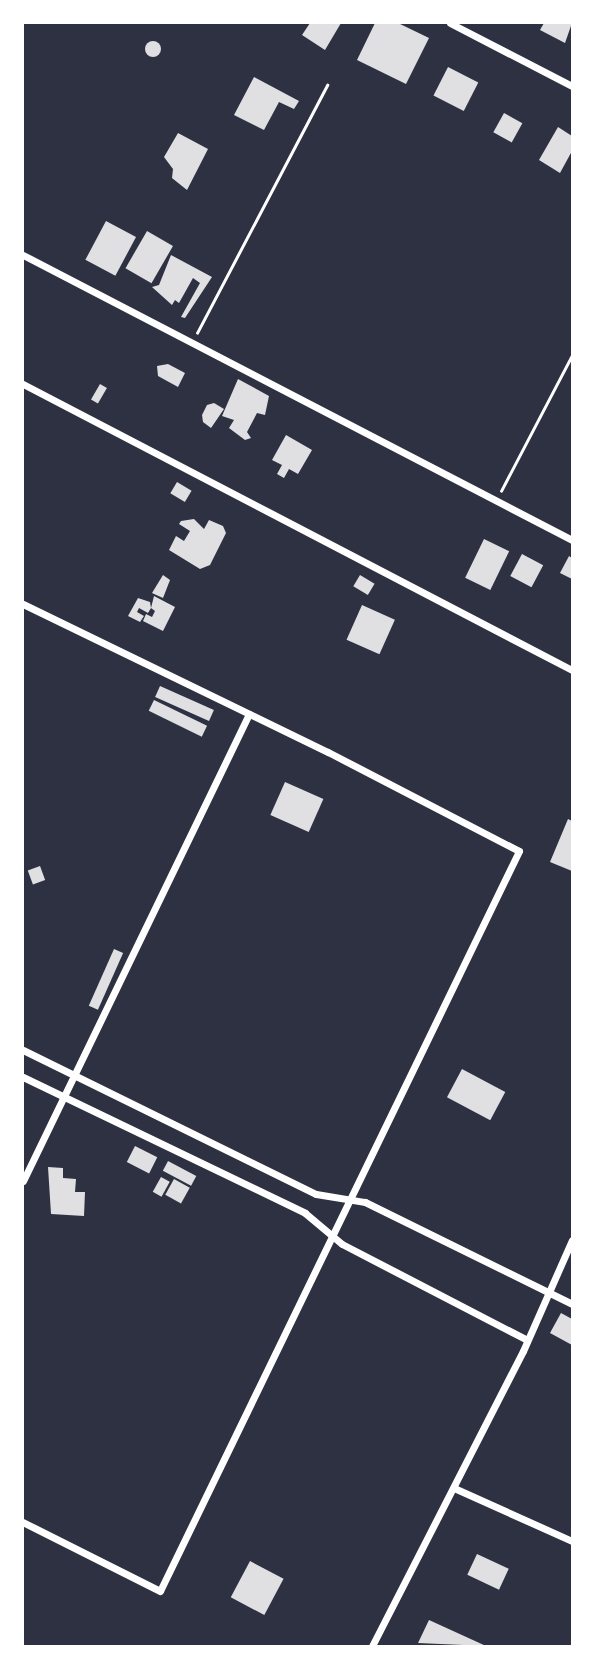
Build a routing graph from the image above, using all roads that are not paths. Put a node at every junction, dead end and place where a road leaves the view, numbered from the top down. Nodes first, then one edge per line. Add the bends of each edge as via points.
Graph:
1 (450, 23) edge
2 (572, 86) edge
3 (23, 255) edge
4 (23, 384) edge
5 (572, 540) edge
6 (23, 604) edge
7 (572, 670) edge
8 (249, 714) junction
9 (23, 1050) edge
10 (76, 1076) junction
11 (23, 1077) edge
12 (65, 1097) junction
13 (23, 1181) edge
14 (352, 1199) junction
15 (332, 1237) junction
16 (572, 1240) edge
17 (548, 1293) junction
18 (572, 1304) edge
19 (527, 1340) junction
20 (454, 1488) junction
21 (23, 1522) edge
22 (572, 1541) edge
23 (372, 1646) edge

1 - 2 street
3 - 5 street
4 - 7 street
6 - 8 street
8 - 10 street
8 - 14 street via 520,851
9 - 10 street
10 - 12 street
10 - 14 street via 316,1194
11 - 12 street
12 - 13 street
12 - 15 street via 305,1213
14 - 15 street
14 - 17 street
15 - 19 street
15 - 21 street via 160,1591
16 - 17 street
17 - 18 street
17 - 19 street
19 - 20 street
20 - 22 street
20 - 23 street

